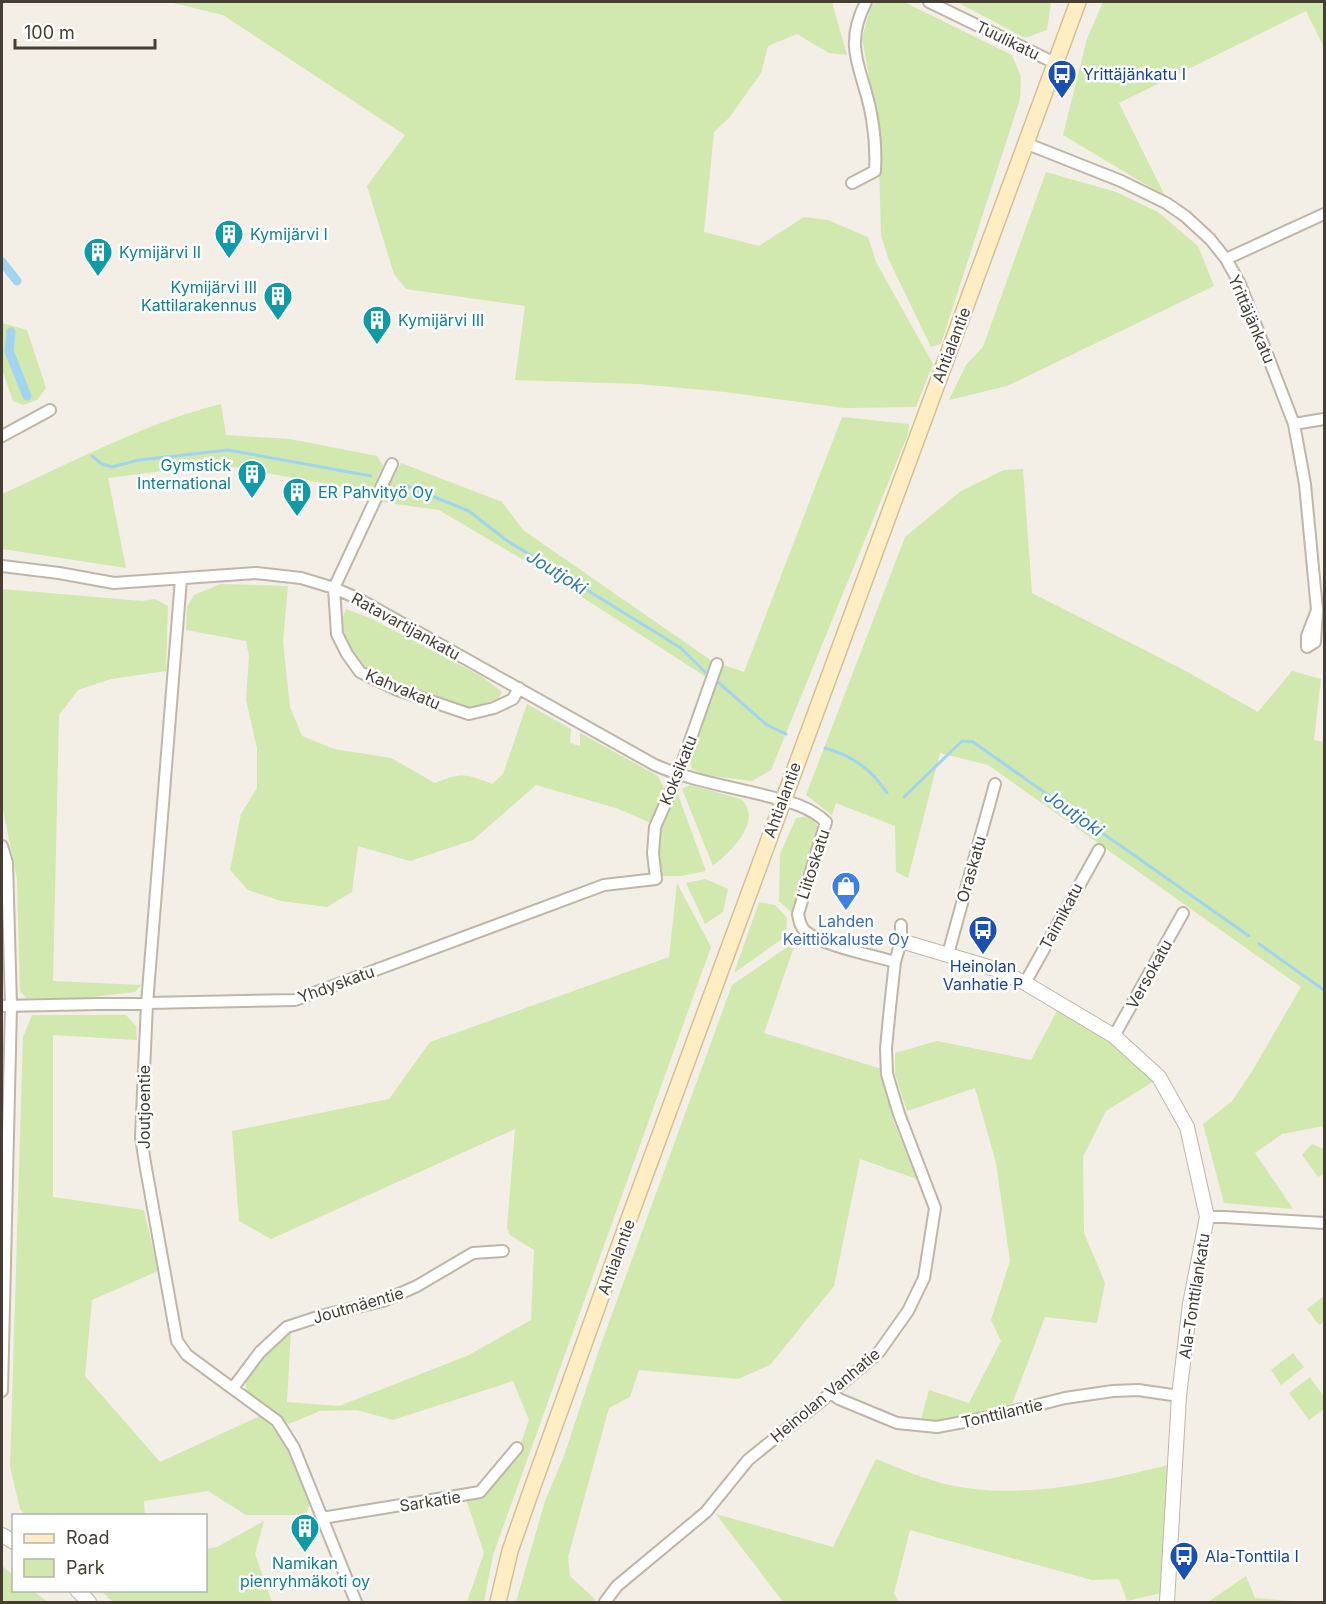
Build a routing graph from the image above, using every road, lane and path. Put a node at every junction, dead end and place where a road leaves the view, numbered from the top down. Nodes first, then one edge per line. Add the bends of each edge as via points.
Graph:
1 (866, 2) edge
2 (929, 2) edge
3 (1078, 2) edge
4 (1055, 63) junction
5 (1025, 143) junction
6 (852, 183) dead end
7 (1324, 214) edge
8 (1226, 259) junction
9 (50, 410) dead end
10 (1324, 419) edge
11 (1294, 424) junction
12 (2, 436) edge
13 (392, 464) dead end
14 (2, 566) edge
15 (182, 579) junction
16 (334, 588) junction
17 (1317, 610) dead end
18 (717, 664) dead end
19 (519, 688) junction
20 (678, 775) junction
21 (995, 784) dead end
22 (782, 800) junction
23 (2, 846) edge
24 (1099, 850) dead end
25 (656, 879) joint
26 (1183, 913) dead end
27 (901, 925) dead end
28 (902, 941) junction
29 (948, 954) junction
30 (895, 962) junction
31 (1025, 983) junction
32 (147, 1004) junction
33 (6, 1006) edge
34 (1114, 1036) junction
35 (1207, 1217) junction
36 (1324, 1223) edge
37 (503, 1251) dead end
38 (233, 1388) junction
39 (2, 1391) edge
40 (831, 1393) junction
41 (1179, 1396) junction
42 (517, 1448) dead end
43 (322, 1518) junction
44 (356, 1602) edge
45 (498, 1602) edge
46 (604, 1602) edge
47 (1167, 1602) edge

1 - 6 street via 854,40 872,117 875,171
2 - 4 street, Tuulikatu
3 - 4 main road, Ahtialantie
4 - 5 main road, Ahtialantie
5 - 8 street, Yrittäjänkatu via 1166,203 1210,239
5 - 22 main road, Ahtialantie
7 - 8 street
8 - 11 street, Yrittäjänkatu via 1249,305
9 - 12 street
10 - 11 street
11 - 17 street, Yrittäjänkatu via 1305,484
13 - 16 street, Kahvakatu
14 - 15 street, Ratavartijankatu via 114,583
15 - 16 street, Ratavartijankatu via 256,573
15 - 32 street, Joutjoentie
16 - 19 street, Ratavartijankatu
16 - 19 street, Kahvakatu via 337,634 360,672 395,689 469,714 513,699
18 - 20 street, Koksikatu
19 - 20 street, Ratavartijankatu
20 - 22 street, Ratavartijankatu
20 - 25 street, Koksikatu via 655,827
21 - 29 street, Oraskatu
22 - 30 street, Liitoskatu via 798,804 826,822 798,914 800,924 824,941
22 - 45 main road, Ahtialantie via 530,1494
23 - 33 street via 7,864
24 - 31 street, Taimikatu
25 - 32 street, Yhdyskatu via 604,885 295,1000
26 - 34 street, Versokatu
27 - 28 street, Heinolan Vanhatie
28 - 29 street, Ala-Tonttilankatu
28 - 30 street, Heinolan Vanhatie
29 - 31 street, Ala-Tonttilankatu
30 - 40 street, Heinolan Vanhatie via 887,1074 935,1209 924,1278 908,1311 879,1352
31 - 34 street, Ala-Tonttilankatu
32 - 33 street, Yhdyskatu
32 - 38 street, Joutjoentie via 141,1137 174,1330 187,1355
33 - 39 street
34 - 35 street, Ala-Tonttilankatu via 1159,1077 1187,1127
35 - 36 street
35 - 41 street, Ala-Tonttilankatu via 1190,1304
37 - 38 street, Joutmäentie via 472,1253 383,1301 287,1327 260,1352
38 - 43 street, Joutjoentie via 277,1421 294,1448
40 - 41 street, Tonttilantie via 897,1423 937,1427 1113,1391
40 - 46 street, Heinolan Vanhatie via 748,1460 706,1512 617,1586
41 - 47 street, Ala-Tonttilankatu
42 - 43 street, Sarkatie via 480,1492
43 - 44 street, Joutjoentie

